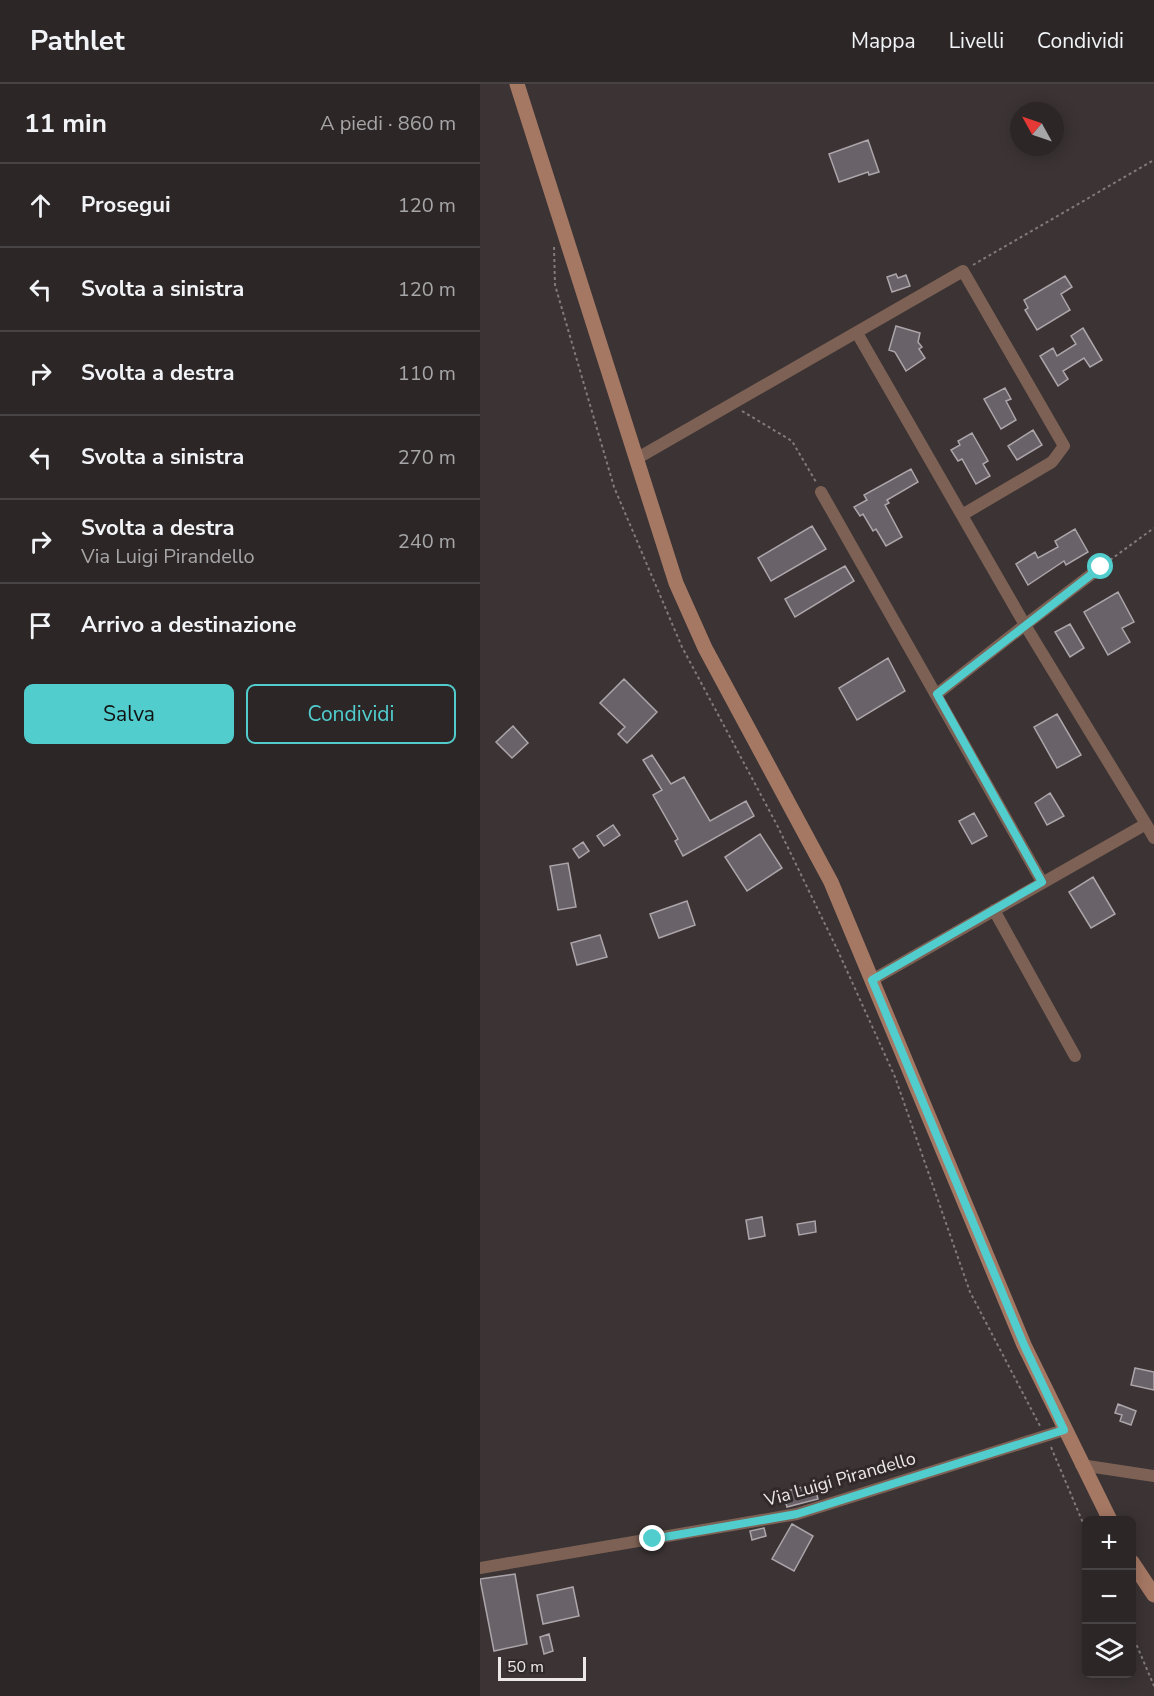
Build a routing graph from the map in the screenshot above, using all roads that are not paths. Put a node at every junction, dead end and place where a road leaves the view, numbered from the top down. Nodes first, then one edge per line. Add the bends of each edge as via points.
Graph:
1 (517, 84) edge
2 (857, 333) junction
3 (636, 459) junction
4 (821, 492) road end
5 (962, 515) junction
6 (1101, 567) road end
7 (1025, 625) junction
8 (937, 694) junction
9 (1146, 824) junction
10 (1154, 838) edge
11 (1042, 882) junction
12 (994, 910) junction
13 (872, 980) junction
14 (1075, 1056) dead end
15 (1064, 1430) junction
16 (1081, 1465) junction
17 (1154, 1476) edge
18 (1107, 1516) edge
19 (480, 1568) edge
20 (1136, 1569) edge
21 (1154, 1595) edge

1 - 3 main road
2 - 3 street
2 - 5 street
2 - 5 street via 963,271 1064,446 1052,462
3 - 13 main road via 676,583 705,648 831,882
4 - 8 street
5 - 7 street
6 - 7 street
7 - 8 street
7 - 9 street
8 - 11 street
9 - 10 street
9 - 11 street
11 - 12 street
12 - 13 street
12 - 14 street
13 - 15 main road via 1024,1345
15 - 16 main road
15 - 19 street, Via Luigi Pirandello via 797,1514
16 - 17 street
16 - 18 main road
20 - 21 main road

